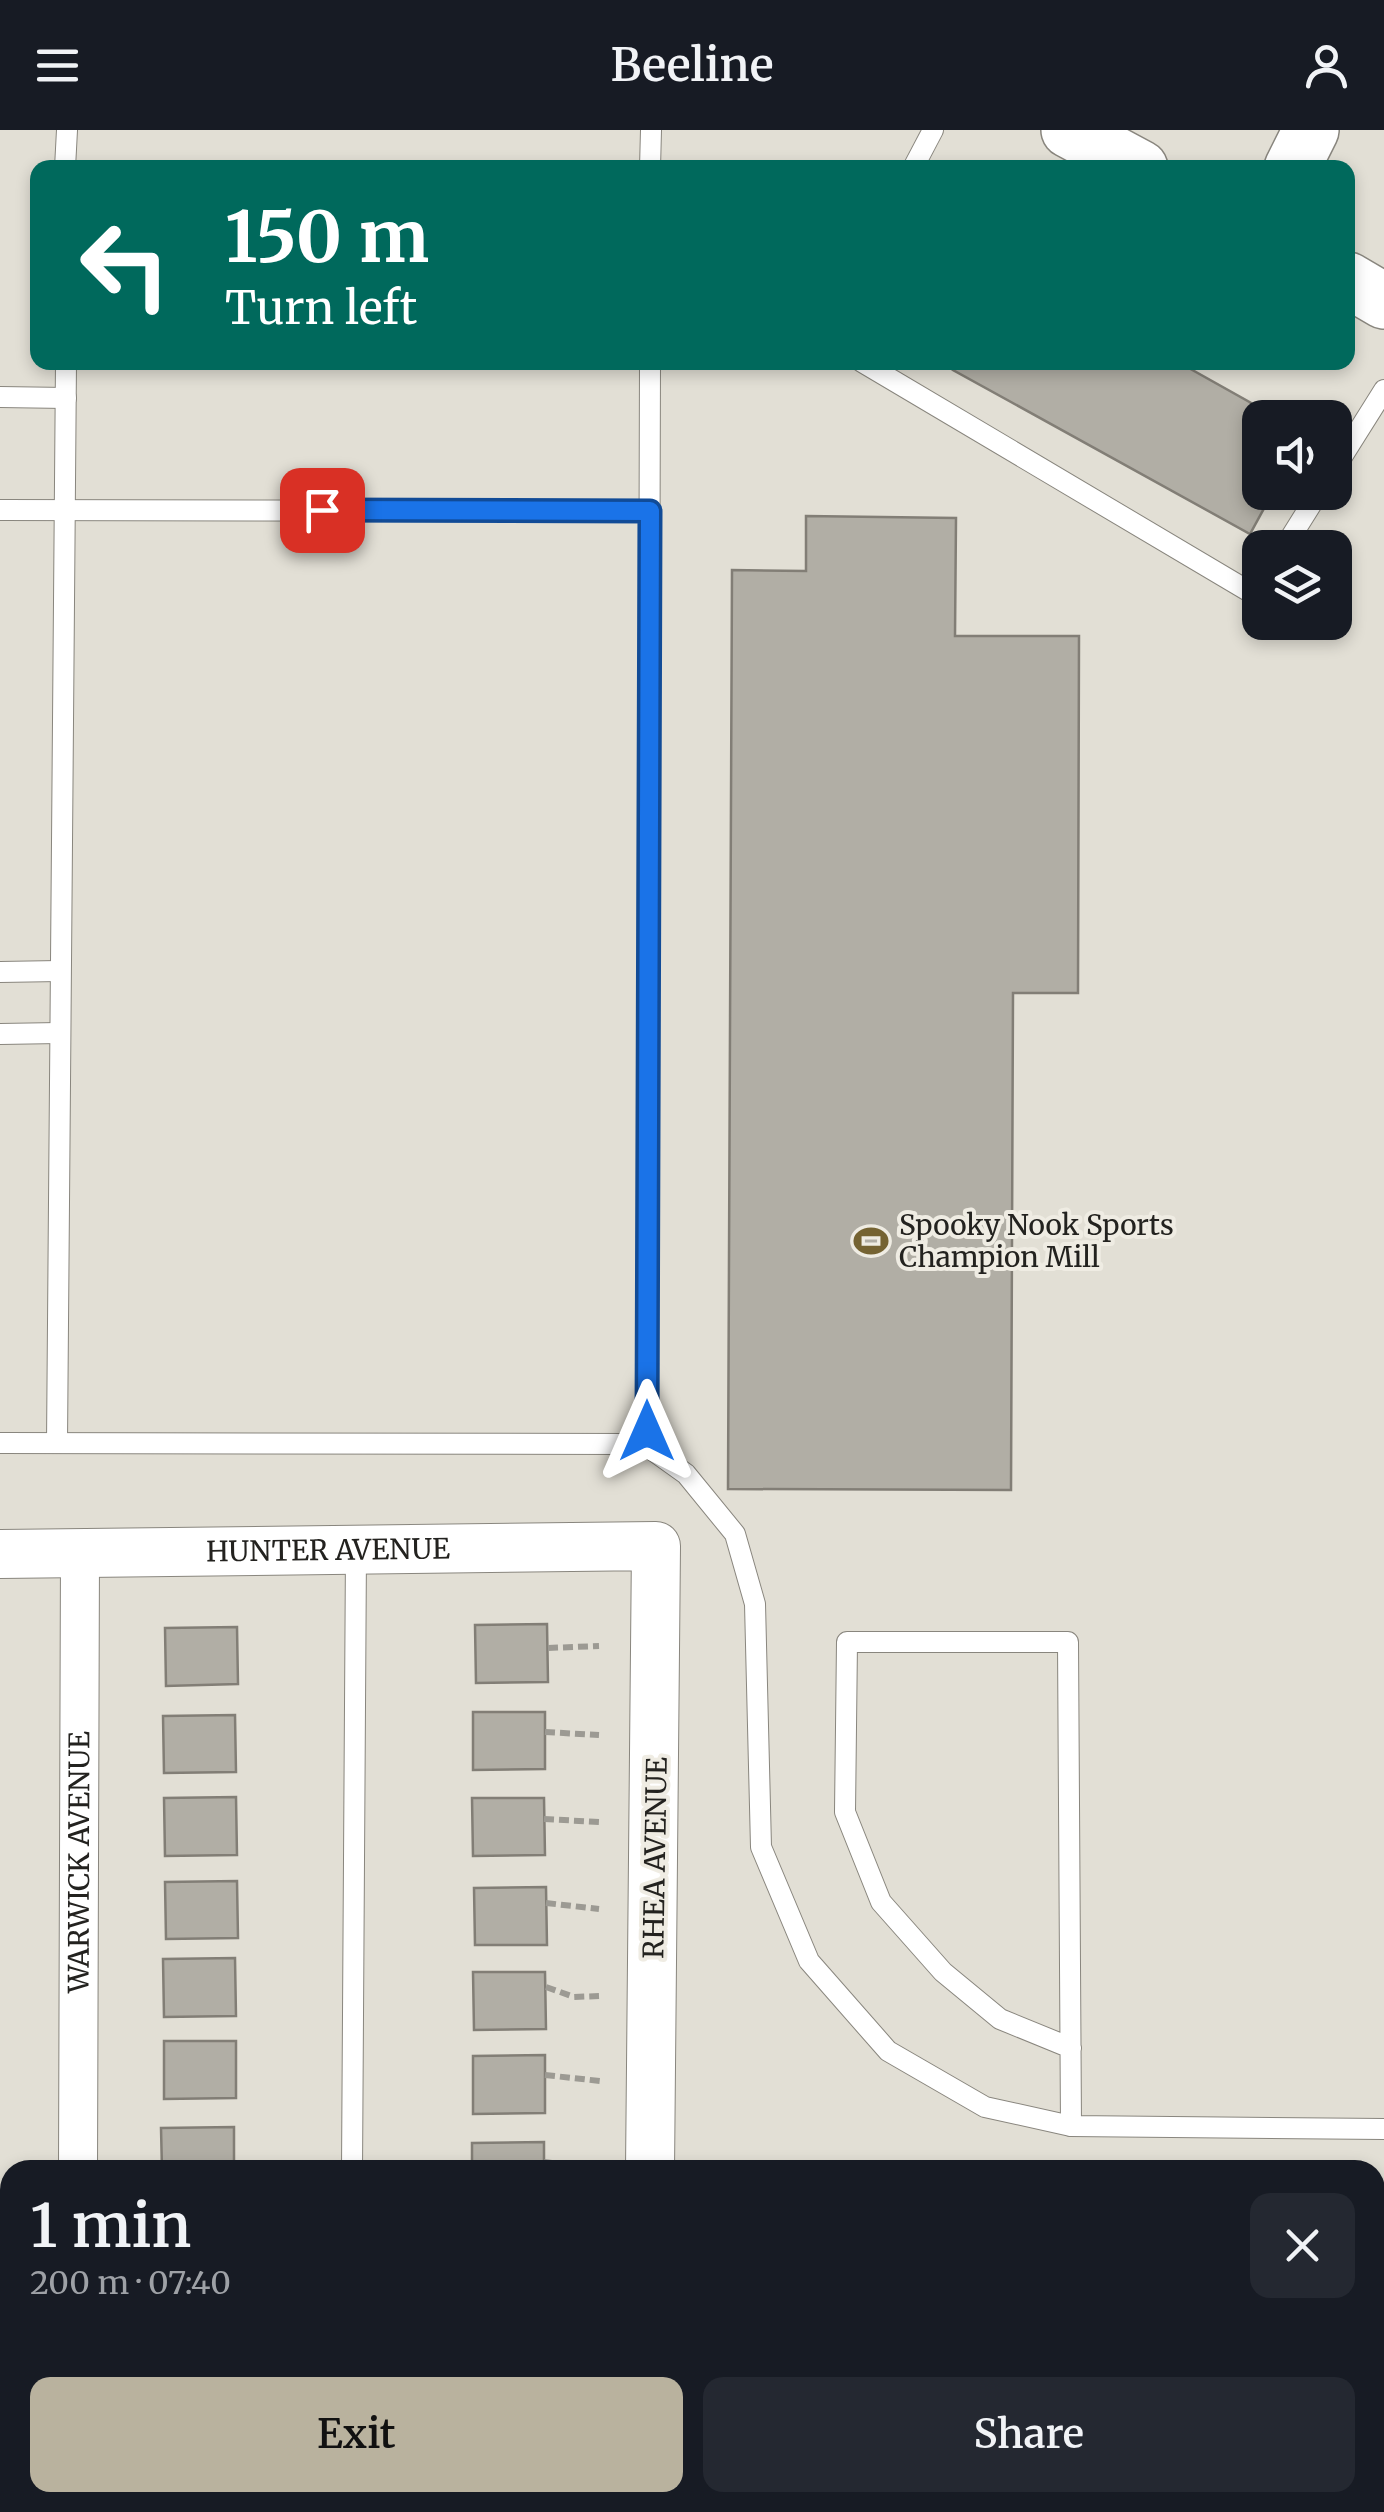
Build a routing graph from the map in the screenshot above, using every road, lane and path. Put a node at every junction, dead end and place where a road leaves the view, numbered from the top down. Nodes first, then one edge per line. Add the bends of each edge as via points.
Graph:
1 (67, 130) edge
2 (650, 130) edge
3 (933, 130) edge
4 (1069, 130) edge
5 (1311, 130) edge
6 (65, 160) edge
7 (650, 160) edge
8 (918, 160) edge
9 (1125, 160) edge
10 (1296, 160) edge
11 (1355, 284) edge
12 (1384, 301) edge
13 (66, 370) edge
14 (650, 370) edge
15 (876, 370) edge
16 (1384, 390) edge
17 (0, 396) edge
18 (66, 398) junction
19 (1352, 441) edge
20 (0, 510) edge
21 (66, 510) junction
22 (650, 511) junction
23 (1242, 586) edge
24 (59, 971) junction
25 (0, 972) edge
26 (59, 1033) junction
27 (0, 1034) edge
28 (637, 1439) junction
29 (0, 1443) edge
30 (57, 1443) junction
31 (656, 1546) joint
32 (356, 1550) junction
33 (80, 1553) junction
34 (0, 1554) edge
35 (599, 1646) dead end
36 (548, 1648) dead end
37 (545, 1732) dead end
38 (599, 1735) dead end
39 (544, 1819) dead end
40 (599, 1822) dead end
41 (546, 1903) dead end
42 (599, 1909) dead end
43 (546, 1986) dead end
44 (599, 1996) dead end
45 (1071, 2048) junction
46 (544, 2076) dead end
47 (600, 2081) dead end
48 (1071, 2126) junction
49 (1384, 2129) edge
50 (78, 2160) edge
51 (352, 2160) edge
52 (650, 2160) edge

1 - 6 lane
2 - 7 lane
3 - 8 lane
4 - 9 main road
5 - 10 main road
11 - 12 main road
13 - 18 lane
14 - 22 lane
15 - 23 lane
16 - 19 lane
17 - 18 lane
18 - 21 lane
20 - 21 lane
21 - 22 lane
21 - 24 lane
22 - 28 lane via 647,1431
24 - 25 lane
24 - 26 lane
26 - 27 lane
26 - 30 lane
28 - 30 lane
28 - 48 lane via 686,1474 735,1534 755,1604 761,1846 809,1961 888,2050 985,2108
29 - 30 lane
31 - 32 street, HUNTER AVENUE
31 - 52 street, RHEA AVENUE
32 - 33 street, HUNTER AVENUE
32 - 51 lane
33 - 34 street, HUNTER AVENUE
33 - 50 street, WARWICK AVENUE
35 - 36 path
37 - 38 path
39 - 40 path
41 - 42 path
43 - 44 path via 574,1997
45 - 45 lane via 1068,1642 847,1642 845,1812 882,1902 943,1972 1000,2018
45 - 48 lane
46 - 47 path
48 - 49 lane

